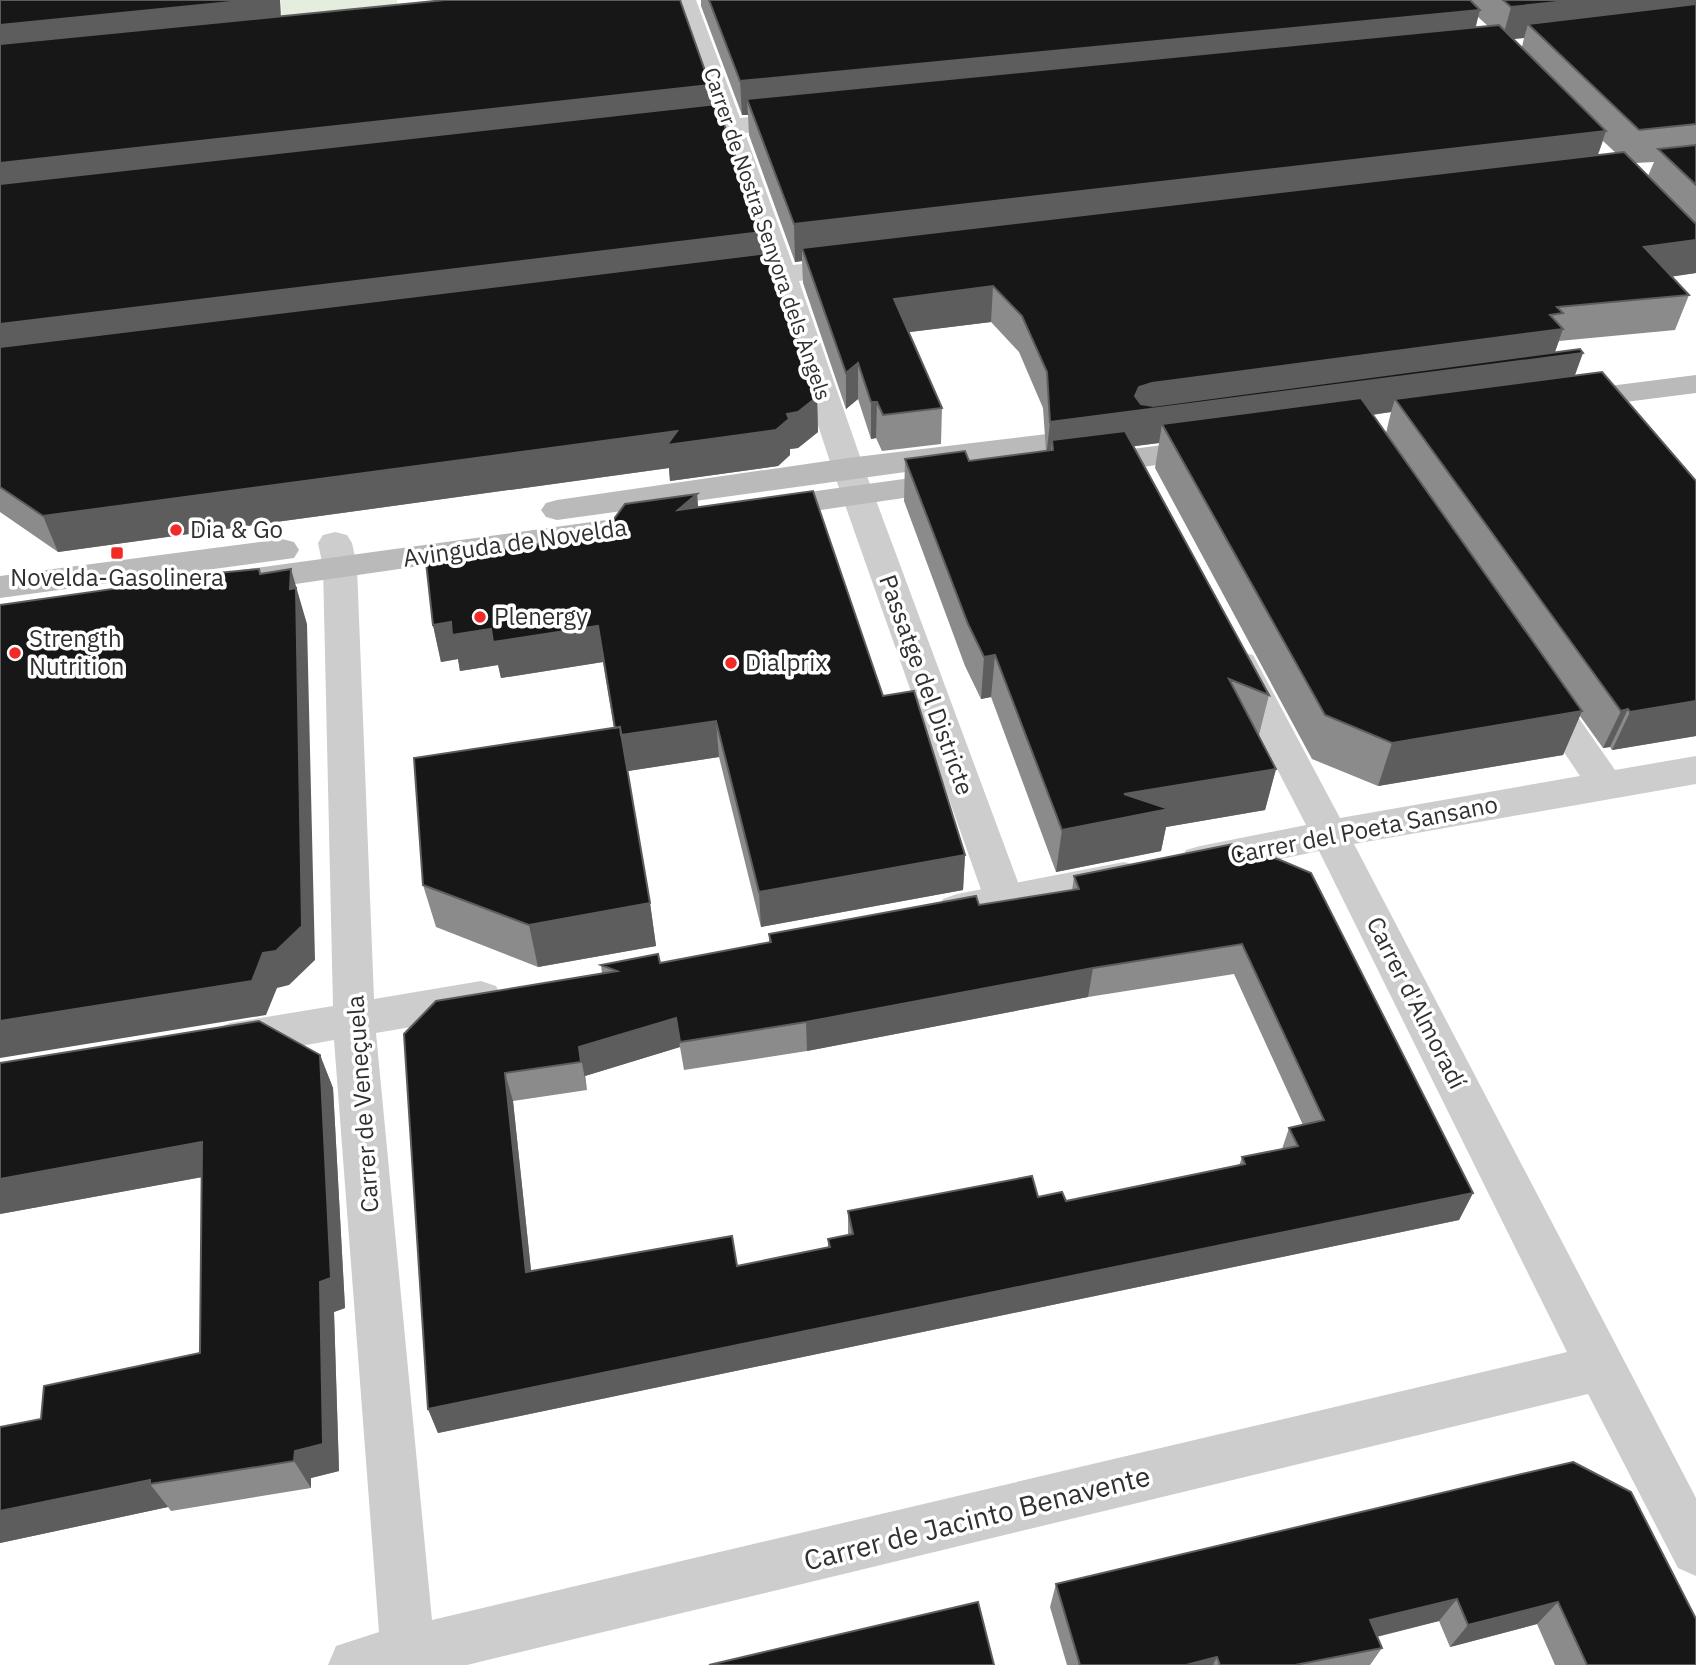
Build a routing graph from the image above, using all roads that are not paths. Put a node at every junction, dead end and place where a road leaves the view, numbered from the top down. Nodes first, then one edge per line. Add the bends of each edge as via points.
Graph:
1 (674, 0) edge
2 (826, 117) edge
3 (729, 127) junction
4 (646, 136) edge
5 (879, 263) edge
6 (783, 275) junction
7 (701, 285) edge
8 (1696, 357) edge
9 (1696, 384) edge
10 (1612, 394) junction
11 (1634, 419) edge
12 (1209, 422) edge
13 (1238, 446) edge
14 (1131, 459) junction
15 (853, 481) junction
16 (1150, 495) edge
17 (337, 555) junction
18 (3, 591) edge
19 (1220, 626) edge
20 (1524, 668) edge
21 (1696, 770) edge
22 (1606, 786) junction
23 (1331, 834) junction
24 (1005, 901) junction
25 (924, 916) edge
26 (517, 991) edge
27 (354, 1021) junction
28 (191, 1048) edge
29 (1599, 1368) junction
30 (1696, 1550) edge
31 (409, 1660) edge
32 (355, 1665) edge

1 - 3 street, Carrer de Nostra Senyora dels Àngels
2 - 3 street
3 - 4 street
3 - 6 street, Carrer de Nostra Senyora dels Àngels
5 - 6 street
6 - 7 street
6 - 15 street, Carrer de Nostra Senyora dels Àngels
8 - 10 main road via 1548,390
9 - 10 main road
10 - 11 street
12 - 15 main road, Avinguda de Novelda
13 - 14 main road, Avinguda de Novelda
14 - 15 main road, Avinguda de Novelda
14 - 16 street
15 - 17 main road, Avinguda de Novelda
15 - 24 street, Passatge del Districte
17 - 18 main road, Avinguda de Novelda
17 - 27 street, Carrer de Veneçuela
19 - 23 street, Carrer d'Almoradí
20 - 22 street
21 - 22 street, Carrer del Poeta Sansano
22 - 23 street, Carrer del Poeta Sansano
23 - 24 street, Carrer del Poeta Sansano
23 - 29 street, Carrer d'Almoradí
24 - 25 street, Carrer del Poeta Sansano
26 - 27 street
27 - 28 street
27 - 31 street, Carrer de Veneçuela
29 - 30 street, Carrer d'Almoradí
29 - 31 street, Carrer de Jacinto Benavente
31 - 32 street, Carrer de Jacinto Benavente

